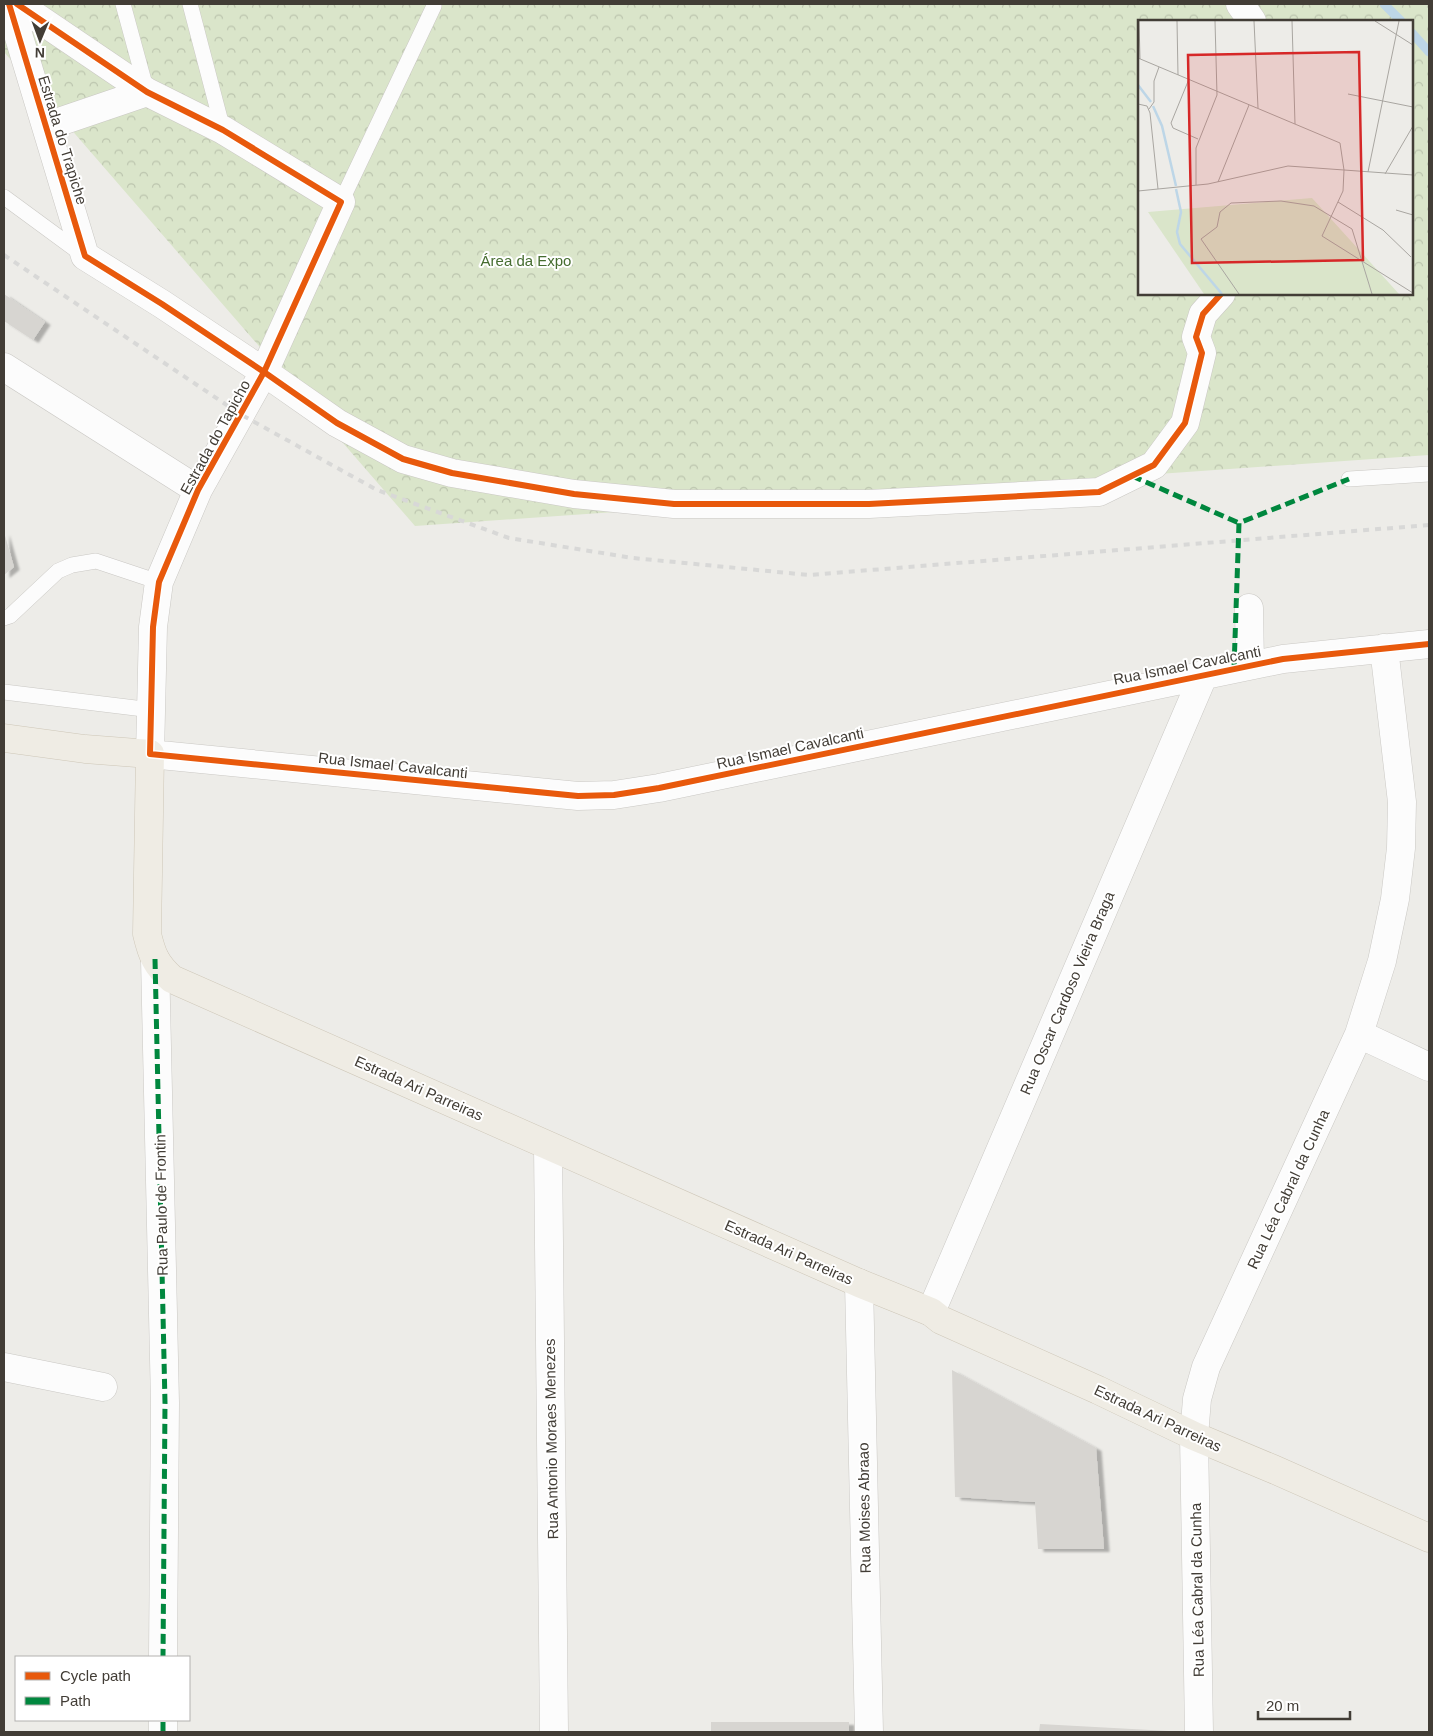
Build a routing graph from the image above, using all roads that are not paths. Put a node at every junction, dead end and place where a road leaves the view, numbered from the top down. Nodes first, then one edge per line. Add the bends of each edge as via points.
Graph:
1 (9, 4) edge
2 (17, 4) edge
3 (123, 4) edge
4 (190, 4) edge
5 (1240, 4) edge
6 (434, 6) dead end
7 (1251, 20) edge
8 (147, 92) junction
9 (47, 126) junction
10 (222, 130) junction
11 (4, 198) edge
12 (340, 202) junction
13 (84, 256) junction
14 (1220, 295) edge
15 (4, 367) edge
16 (264, 372) junction
17 (1429, 474) edge
18 (1349, 479) dead end
19 (198, 490) junction
20 (159, 582) junction
21 (1249, 608) dead end
22 (4, 618) edge
23 (1429, 644) edge
24 (1384, 648) junction
25 (1250, 665) junction
26 (1204, 674) junction
27 (4, 692) edge
28 (152, 710) junction
29 (4, 738) edge
30 (150, 754) junction
31 (155, 959) junction
32 (1359, 1034) junction
33 (1429, 1067) edge
34 (548, 1146) junction
35 (859, 1283) junction
36 (931, 1312) junction
37 (4, 1367) edge
38 (103, 1387) dead end
39 (1194, 1436) junction
40 (1428, 1535) edge
41 (164, 1656) edge
42 (554, 1732) edge
43 (869, 1732) edge
44 (1199, 1732) edge

1 - 9 street, Estrada do Trapiche
2 - 8 street
3 - 8 lane
4 - 10 lane
5 - 7 street
6 - 12 lane, Estrada do Tapicho
8 - 9 street
8 - 10 street
9 - 13 street, Estrada do Trapiche
10 - 12 street
11 - 13 lane
12 - 16 street, Estrada do Tapicho
13 - 16 street
14 - 16 street via 1203,314 1196,337 1202,353 1185,423 1154,465 1099,492 869,504 674,504 574,494 452,473 402,459 337,423
15 - 19 street
16 - 19 street, Estrada do Tapicho
17 - 18 lane
19 - 20 street, Estrada do Tapicho
20 - 22 lane via 96,561 72,565 58,571
20 - 28 street, Estrada do Tapicho via 152,627
21 - 25 street
23 - 24 street, Rua Ismael Cavalcanti
24 - 25 street, Rua Ismael Cavalcanti
24 - 32 street, Rua Léa Cabral da Cunha via 1402,802 1401,848 1395,899 1382,961
25 - 26 street, Rua Ismael Cavalcanti
26 - 30 street, Rua Ismael Cavalcanti via 614,795 578,796
26 - 36 street, Rua Oscar Cardoso Vieira Braga
27 - 28 lane
28 - 30 street, Estrada do Tapicho
29 - 30 main road, Rua Ismael Cavalcanti
30 - 31 main road, Rua Paulo de Frontin via 147,934
31 - 34 main road, Estrada Ari Parreiras via 172,979
31 - 41 street, Rua Paulo de Frontin via 165,1403
32 - 33 street
32 - 39 street, Rua Léa Cabral da Cunha via 1206,1367 1197,1399
34 - 35 main road, Estrada Ari Parreiras
34 - 42 street, Rua Antonio Moraes Menezes
35 - 36 main road, Estrada Ari Parreiras
35 - 43 street, Rua Moises Abraao
36 - 39 main road, Estrada Ari Parreiras via 941,1320
37 - 38 street
39 - 40 main road, Estrada Ari Parreiras
39 - 44 street, Rua Léa Cabral da Cunha

